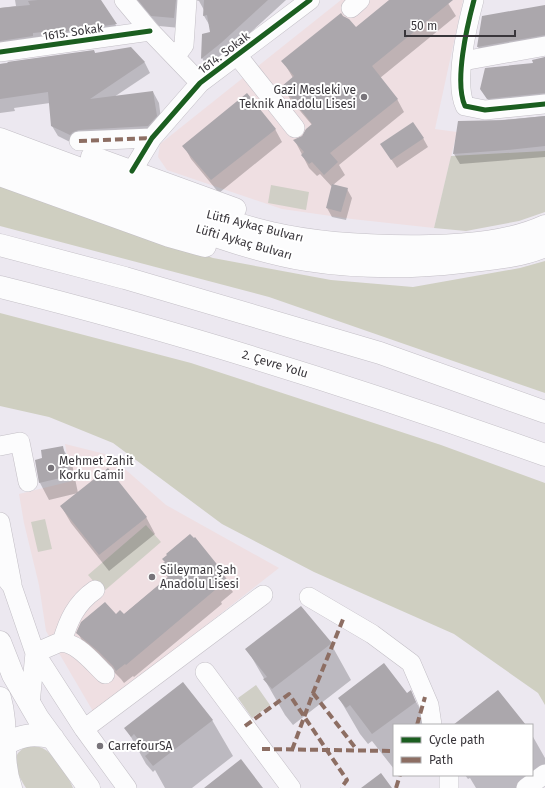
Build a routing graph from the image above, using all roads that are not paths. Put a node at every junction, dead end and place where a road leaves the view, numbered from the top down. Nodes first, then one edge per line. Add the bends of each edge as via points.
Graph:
1 (124, 0) edge
2 (187, 0) edge
3 (310, 0) edge
4 (474, 0) edge
5 (150, 31) junction
6 (545, 46) edge
7 (0, 52) edge
8 (237, 56) junction
9 (175, 57) junction
10 (462, 61) junction
11 (200, 83) junction
12 (545, 104) edge
13 (0, 123) edge
14 (295, 128) dead end
15 (152, 138) junction
16 (0, 139) edge
17 (79, 142) dead end
18 (0, 157) edge
19 (132, 171) junction
20 (0, 175) edge
21 (545, 226) edge
22 (342, 244) junction
23 (0, 245) edge
24 (545, 246) edge
25 (304, 260) junction
26 (0, 287) edge
27 (545, 412) edge
28 (0, 446) edge
29 (545, 455) edge
30 (28, 482) dead end
31 (0, 522) edge
32 (0, 571) edge
33 (12, 586) junction
34 (95, 590) dead end
35 (263, 595) dead end
36 (309, 597) dead end
37 (0, 642) edge
38 (62, 642) junction
39 (35, 653) junction
40 (205, 672) dead end
41 (105, 674) dead end
42 (0, 698) edge
43 (30, 704) junction
44 (432, 724) edge
45 (84, 729) junction
46 (53, 738) junction
47 (0, 747) edge
48 (545, 774) edge
49 (449, 776) edge
50 (86, 786) edge
51 (11, 788) edge
52 (127, 788) edge
53 (291, 788) edge
54 (449, 788) edge
55 (526, 788) edge

1 - 5 street
2 - 9 street via 184,44
3 - 8 street, 1614. Sokak
4 - 10 street
5 - 7 street, 1615. Sokak
5 - 9 street
6 - 10 street
8 - 11 street, 1614. Sokak
8 - 14 street
9 - 11 street
10 - 12 street via 461,91 465,106 485,110
11 - 15 street, 1614. Sokak
13 - 19 main road
15 - 17 street
15 - 19 street, 1614. Sokak
16 - 22 main road, Lütfi Aykaç Bulvarı via 198,212 271,233
18 - 25 main road, Lüfti Aykaç Bulvarı via 222,238
19 - 22 main road via 289,229
20 - 25 main road via 202,246 257,258
21 - 22 main road, Lütfi Aykaç Bulvarı via 517,236 455,245 401,247
23 - 27 main road via 148,284 380,353
24 - 25 main road, Lüfti Aykaç Bulvarı via 518,254 451,264 370,266
26 - 29 main road, 2. Çevre Yolu via 114,316 269,362 400,404
28 - 30 street via 20,442
31 - 33 street
32 - 33 street
33 - 39 street
34 - 38 street via 82,600 74,612 65,629
35 - 45 street
36 - 44 street via 372,634 411,663 429,705
37 - 43 main road via 13,675
38 - 39 street
38 - 41 street via 78,649
39 - 43 street
39 - 45 street
40 - 53 street
42 - 47 main road via 4,727
43 - 46 main road
45 - 52 street
46 - 47 main road via 29,735
46 - 50 main road
47 - 51 main road via 2,766
48 - 55 street
49 - 54 street

